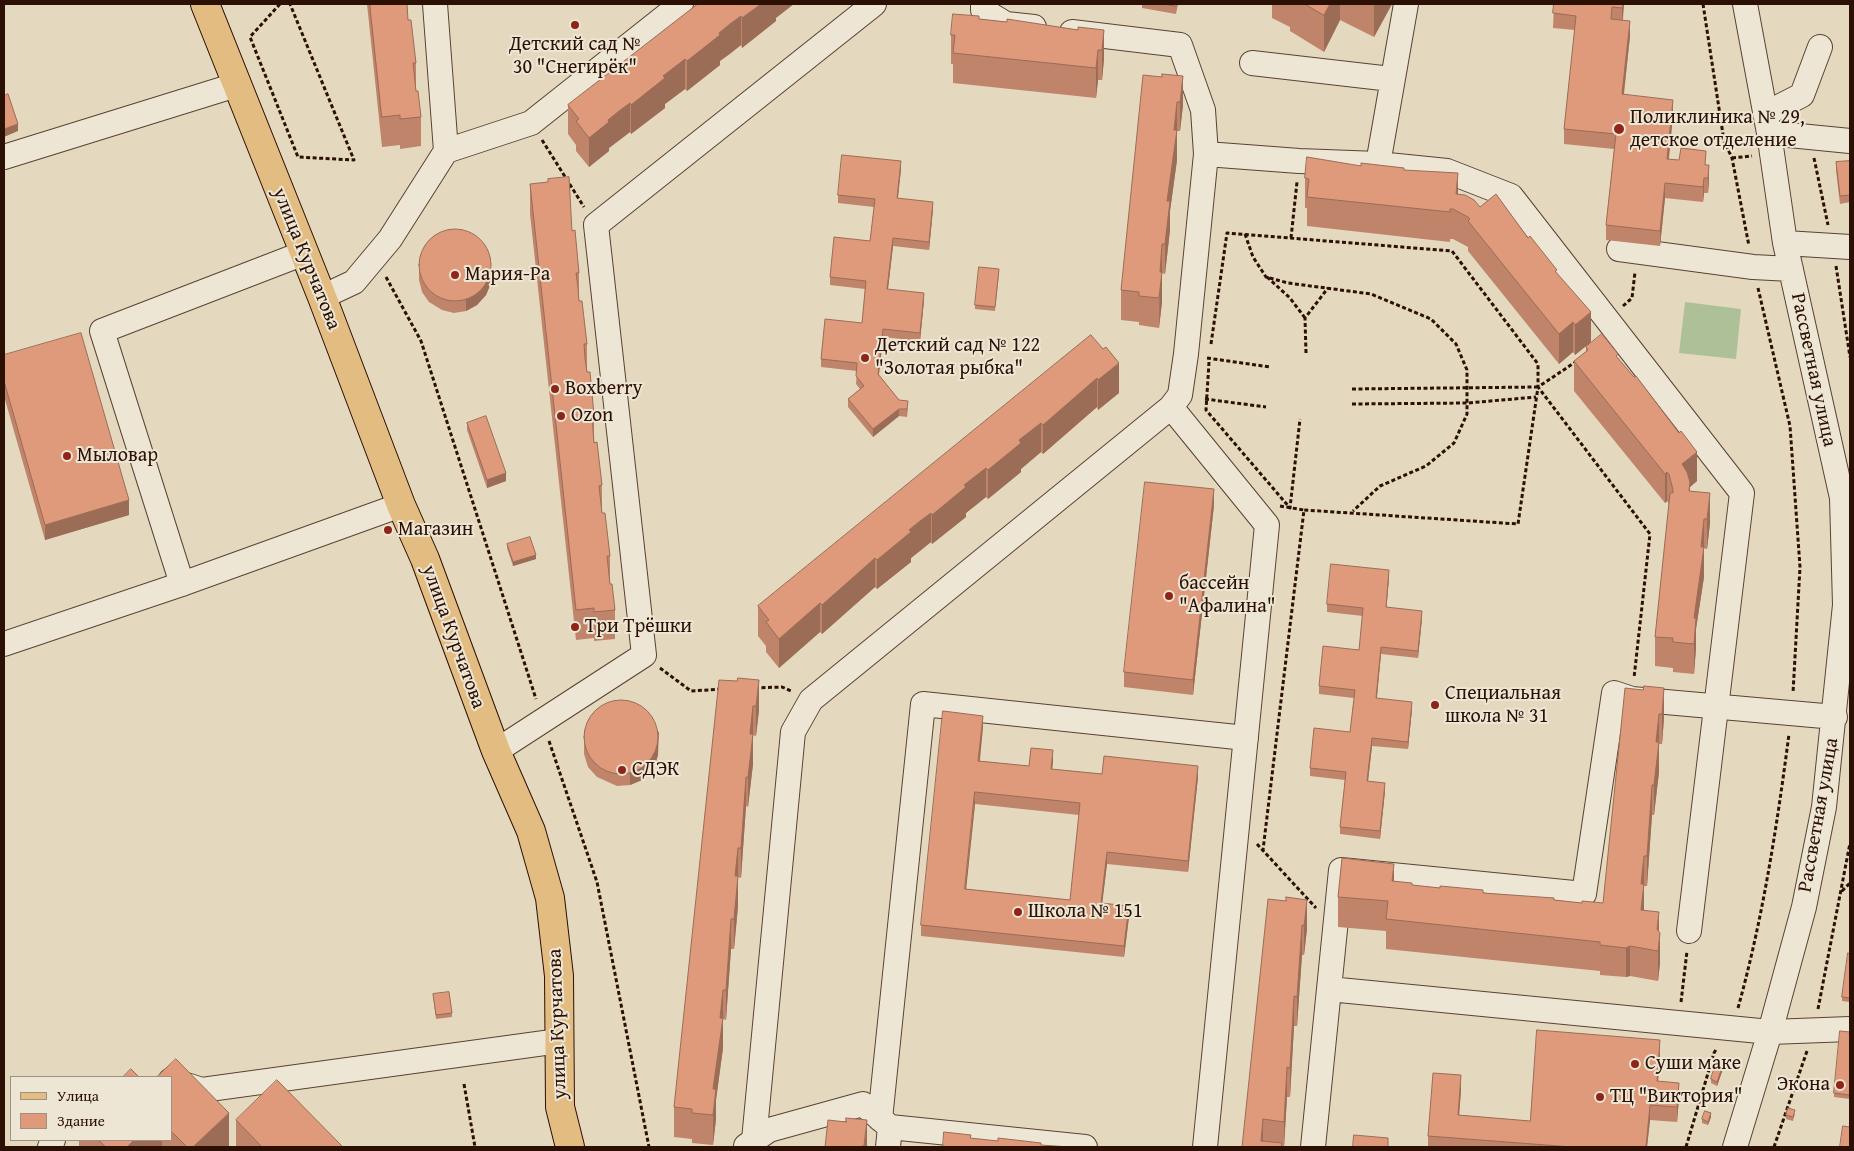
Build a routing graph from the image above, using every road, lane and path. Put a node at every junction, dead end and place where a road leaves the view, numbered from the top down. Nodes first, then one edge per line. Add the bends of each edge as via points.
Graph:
1 (205, 4) edge
2 (280, 4) edge
3 (290, 4) edge
4 (435, 4) edge
5 (681, 4) edge
6 (874, 4) edge
7 (983, 4) edge
8 (1406, 4) edge
9 (1703, 4) edge
10 (1745, 4) edge
11 (1820, 47) dead end
12 (1252, 63) dead end
13 (1392, 79) junction
14 (236, 85) junction
15 (531, 123) junction
16 (1767, 124) junction
17 (1850, 141) edge
18 (446, 152) junction
19 (1206, 154) junction
20 (4, 157) edge
21 (1299, 161) junction
22 (1378, 164) junction
23 (596, 225) junction
24 (1245, 234) junction
25 (1291, 238) junction
26 (1785, 243) junction
27 (1850, 247) edge
28 (1628, 250) joint
29 (304, 252) junction
30 (374, 257) junction
31 (1753, 266) junction
32 (1791, 268) junction
33 (1266, 277) junction
34 (1329, 288) junction
35 (322, 298) junction
36 (1305, 318) junction
37 (1607, 320) junction
38 (1850, 331) edge
39 (1847, 334) dead end
40 (1306, 353) dead end
41 (1198, 356) junction
42 (1585, 356) edge
43 (1270, 367) dead end
44 (1468, 386) junction
45 (1538, 387) junction
46 (1352, 389) dead end
47 (1536, 397) junction
48 (1206, 399) junction
49 (1175, 401) junction
50 (1468, 403) junction
51 (1352, 404) dead end
52 (1266, 407) dead end
53 (1300, 419) dead end
54 (401, 505) junction
55 (1353, 511) junction
56 (182, 584) junction
57 (4, 644) edge
58 (644, 655) junction
59 (745, 688) edge
60 (727, 689) edge
61 (1632, 699) junction
62 (811, 700) junction
63 (1841, 704) edge
64 (1716, 706) junction
65 (1791, 714) junction
66 (542, 720) junction
67 (1246, 738) junction
68 (496, 751) junction
69 (1237, 823) junction
70 (1850, 843) edge
71 (1263, 850) junction
72 (1849, 854) edge
73 (1850, 883) edge
74 (1841, 892) junction
75 (1335, 928) junction
76 (1689, 931) joint
77 (1328, 989) junction
78 (1679, 1023) junction
79 (1732, 1028) junction
80 (1850, 1029) edge
81 (1814, 1031) junction
82 (1770, 1032) junction
83 (559, 1041) junction
84 (172, 1080) edge
85 (464, 1084) dead end
86 (886, 1131) edge
87 (750, 1144) edge
88 (474, 1147) edge
89 (570, 1147) edge
90 (649, 1147) edge
91 (1086, 1147) edge
92 (1204, 1147) edge
93 (1312, 1147) edge
94 (1686, 1147) edge
95 (1735, 1147) edge
96 (1774, 1147) edge

1 - 14 main road, улица Курчатова
2 - 3 path via 250,37 298,157 354,160
4 - 18 street
5 - 15 street
6 - 23 street
7 - 19 street via 983,10 1006,24 1180,46 1203,110
8 - 13 street
9 - 31 path via 1724,141 1732,158
10 - 16 street, Рассветная улица
11 - 16 street via 1802,95
12 - 13 street
13 - 22 street
14 - 20 street
14 - 29 main road, улица Курчатова
15 - 18 street
15 - 23 path
16 - 17 street
16 - 26 street, Рассветная улица
18 - 30 street
19 - 21 street
19 - 41 street
21 - 22 street
21 - 25 path
22 - 37 street via 1447,171 1511,196
23 - 58 street
24 - 25 path
24 - 33 path via 1253,257
24 - 41 path via 1227,232
25 - 45 path via 1452,252 1538,364
26 - 27 street
26 - 32 street, Рассветная улица
28 - 31 street
28 - 37 path via 1632,298
29 - 35 main road, улица Курчатова
29 - 56 street via 102,331
30 - 35 street via 354,282
30 - 66 path via 421,341
31 - 32 street
31 - 65 path via 1790,426 1800,567
32 - 63 street, Рассветная улица via 1842,498 1845,605
33 - 34 path
33 - 36 path via 1290,298
34 - 36 path
34 - 44 path via 1371,294 1431,319 1456,344 1467,370
35 - 54 main road, улица Курчатова
36 - 40 path
37 - 64 street via 1742,493
38 - 39 path
41 - 43 path
41 - 48 path
41 - 49 street
42 - 45 path
44 - 45 path
44 - 46 path
44 - 50 path
45 - 47 path
45 - 61 path via 1650,534
47 - 50 path
47 - 55 path via 1518,524
48 - 49 path
48 - 52 path
48 - 53 path via 1206,410 1290,508
49 - 62 street
49 - 67 street via 1267,525
50 - 51 path
50 - 55 path via 1467,414 1454,443 1426,466 1380,486
54 - 56 street
54 - 68 main road, улица Курчатова via 425,559
55 - 71 path via 1304,510
56 - 57 street
58 - 60 path via 691,690
58 - 66 street
59 - 62 path via 782,687
61 - 64 street
61 - 75 street via 1614,693 1584,894 1341,870
62 - 87 street via 793,732
63 - 65 street
63 - 82 street, Рассветная улица via 1804,907
64 - 65 street
64 - 76 street
65 - 79 path via 1778,818 1756,943
66 - 68 street
66 - 90 path via 597,882
67 - 69 street
67 - 86 street via 923,704
68 - 83 main road, улица Курчатова via 531,831 550,898 558,976
69 - 71 path
69 - 92 street
70 - 72 path
71 - 75 path
72 - 74 path
73 - 74 path
74 - 81 path
75 - 77 street
76 - 78 path
77 - 78 street
77 - 93 street
78 - 79 street
79 - 82 street
79 - 94 path via 1714,1053
80 - 81 street
81 - 82 street
81 - 96 path
82 - 95 street, Рассветная улица
83 - 84 street via 290,1090 202,1090
83 - 89 main road, улица Курчатова via 560,1108
85 - 88 path
86 - 87 street via 863,1104 769,1130
86 - 91 street

